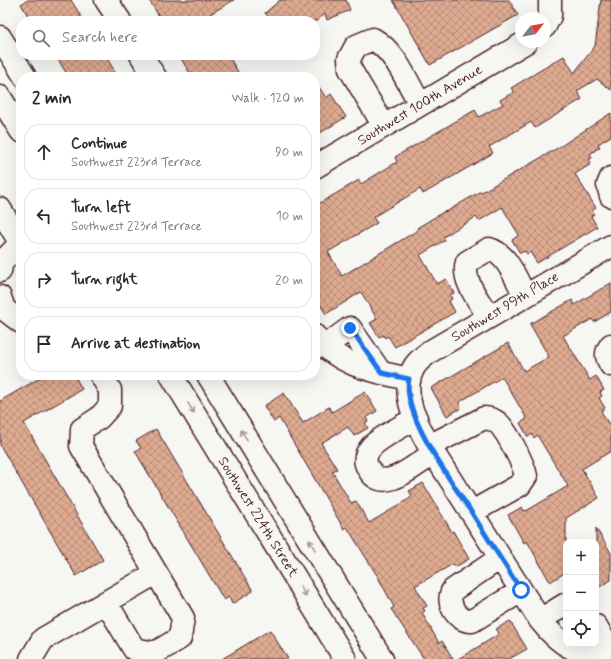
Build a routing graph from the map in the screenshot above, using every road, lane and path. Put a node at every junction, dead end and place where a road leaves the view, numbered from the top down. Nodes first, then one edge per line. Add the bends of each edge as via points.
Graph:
1 (106, 0) edge
2 (117, 16) edge
3 (0, 37) edge
4 (516, 48) edge
5 (144, 60) edge
6 (22, 72) edge
7 (152, 72) edge
8 (0, 97) edge
9 (420, 104) junction
10 (16, 123) edge
11 (384, 126) junction
12 (320, 164) edge
13 (611, 178) edge
14 (611, 196) edge
15 (0, 209) edge
16 (16, 236) edge
17 (611, 246) edge
18 (16, 249) edge
19 (0, 271) edge
20 (525, 296) junction
21 (0, 297) edge
22 (489, 317) junction
23 (16, 318) edge
24 (320, 342) edge
25 (611, 345) edge
26 (611, 365) edge
27 (382, 373) junction
28 (409, 379) junction
29 (104, 380) edge
30 (174, 380) edge
31 (211, 380) edge
32 (416, 418) junction
33 (432, 449) junction
34 (472, 512) junction
35 (500, 558) junction
36 (156, 573) junction
37 (521, 590) junction
38 (106, 602) junction
39 (563, 606) edge
40 (355, 614) junction
41 (540, 620) junction
42 (599, 631) edge
43 (611, 652) edge
44 (341, 657) edge
45 (585, 657) edge
46 (31, 659) edge
47 (382, 659) edge

1 - 2 street
3 - 6 street
4 - 9 street, Southwest 100th Avenue
5 - 7 street
8 - 10 street
9 - 11 street, Southwest 100th Avenue
9 - 11 street via 393,59 380,43 373,39 356,46 349,59 350,69
11 - 12 street, Southwest 100th Avenue
13 - 14 street via 608,185
15 - 16 street
17 - 20 street, Southwest 99th Place
18 - 19 street via 2,262
20 - 22 street, Southwest 99th Place
20 - 22 street via 502,257 489,248 467,262 465,270 467,279
21 - 23 street via 4,308
22 - 28 street, Southwest 99th Place via 431,351 413,368
24 - 27 street via 346,362
24 - 27 street via 350,328
25 - 26 street via 606,357
27 - 28 street
28 - 32 street via 408,392
29 - 36 street via 110,390 110,406 99,418 82,429 81,446
30 -> 44 street, Southwest 224th Street
40 -> 31 street
32 - 33 street
32 - 33 street via 373,445 366,454 365,463 375,479 391,480
33 - 34 street
33 - 34 street via 484,418 500,426 525,468 526,476 520,485
34 - 35 street
35 - 37 street
35 - 37 street via 453,590 449,597 450,602 459,617 472,621
36 - 38 street
36 - 38 street via 183,618 180,638 155,653 134,649
37 - 41 street
38 - 46 street via 43,639
39 - 41 street
40 - 44 street via 352,637
40 - 47 street
41 - 45 street via 557,640
42 - 43 street
43 - 45 street

